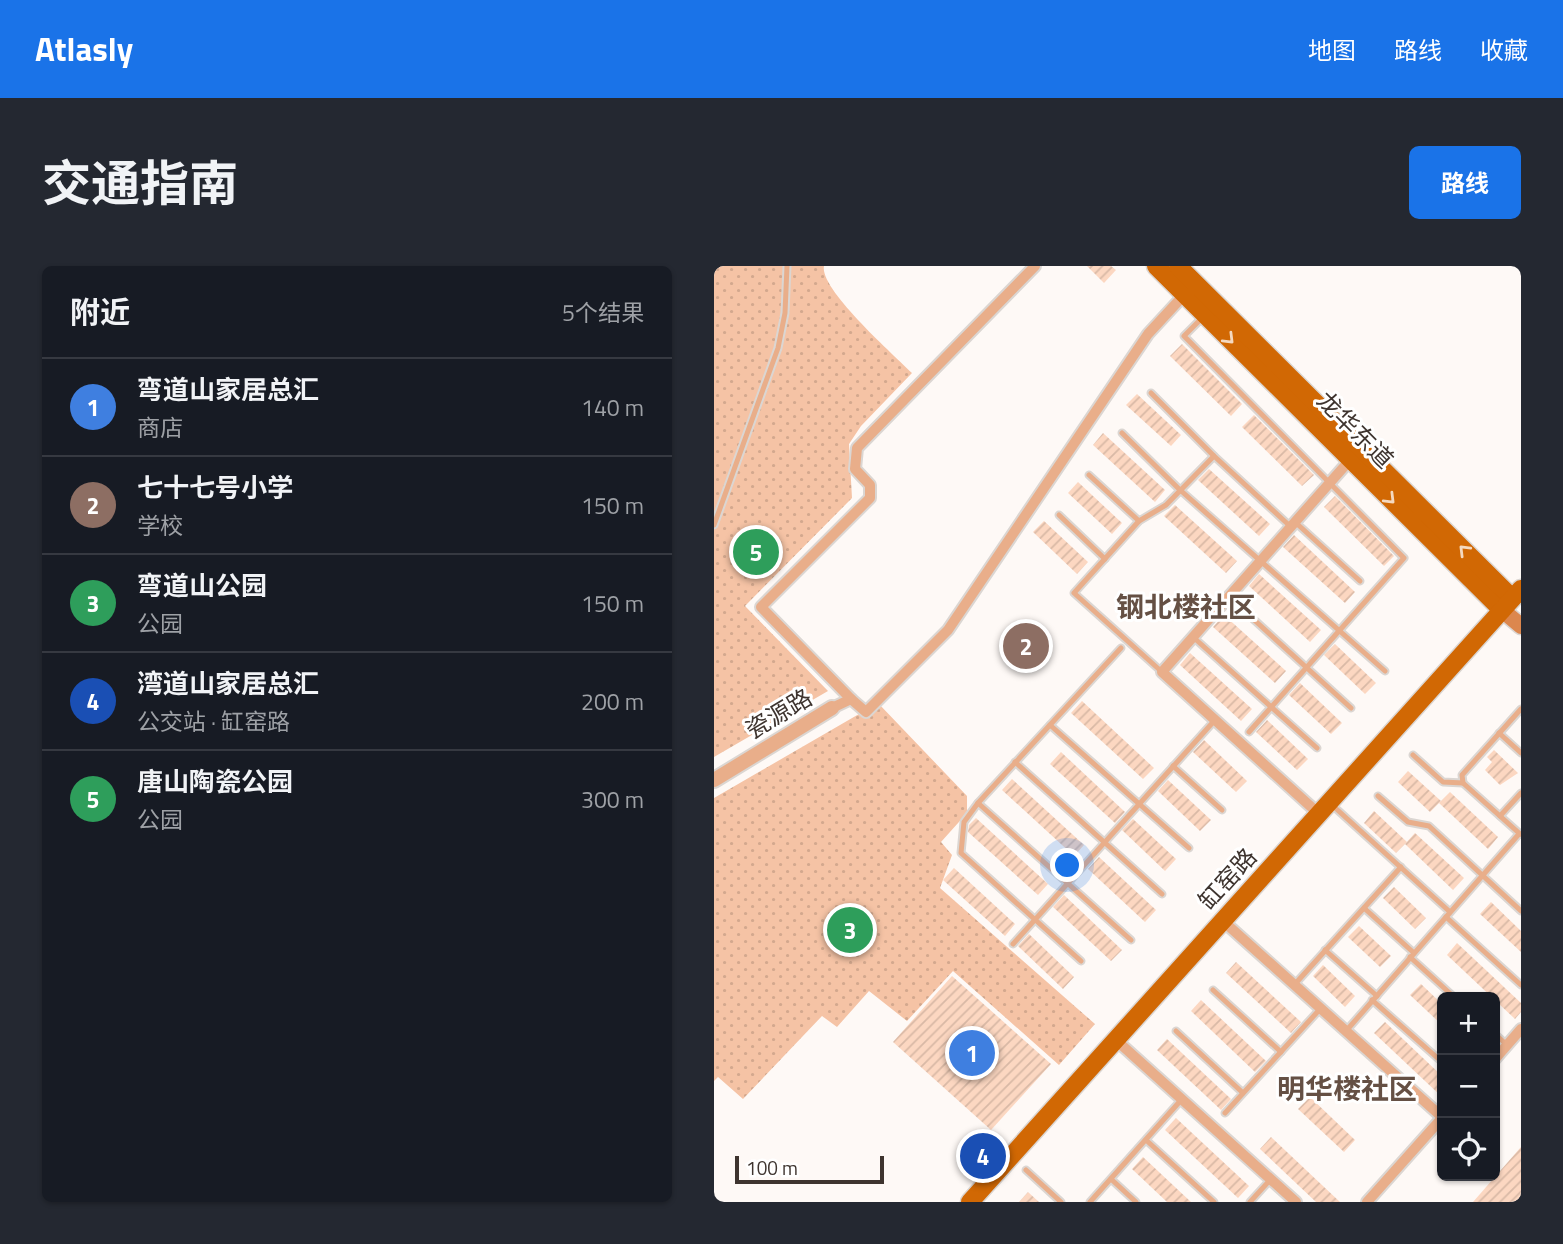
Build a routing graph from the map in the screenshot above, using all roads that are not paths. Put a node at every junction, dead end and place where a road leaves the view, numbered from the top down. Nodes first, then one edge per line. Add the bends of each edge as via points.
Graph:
1 (786, 266) edge
2 (1035, 266) edge
3 (1156, 266) edge
4 (1178, 266) edge
5 (1184, 295) junction
6 (1205, 315) junction
7 (1151, 393) dead end
8 (1122, 433) dead end
9 (1214, 456) junction
10 (1350, 460) junction
11 (1089, 475) dead end
12 (1329, 484) junction
13 (1180, 489) junction
14 (1059, 515) dead end
15 (1139, 521) junction
16 (1293, 524) junction
17 (714, 525) edge
18 (1105, 559) junction
19 (1261, 561) junction
20 (1360, 580) dead end
21 (1229, 597) junction
22 (1515, 602) edge
23 (1521, 626) edge
24 (1339, 631) junction
25 (1521, 634) edge
26 (1193, 637) junction
27 (1121, 648) dead end
28 (1306, 668) junction
29 (1385, 671) dead end
30 (1162, 672) junction
31 (851, 699) junction
32 (1271, 707) junction
33 (832, 708) joint
34 (1351, 708) dead end
35 (1521, 709) edge
36 (1215, 720) junction
37 (1051, 725) junction
38 (1249, 732) dead end
39 (1499, 733) junction
40 (1317, 748) dead end
41 (1521, 753) edge
42 (1413, 755) dead end
43 (1016, 762) junction
44 (1173, 766) junction
45 (714, 780) edge
46 (1463, 783) junction
47 (1521, 793) edge
48 (1378, 796) dead end
49 (978, 803) junction
50 (1139, 804) junction
51 (1324, 808) junction
52 (1222, 810) dead end
53 (1500, 816) junction
54 (1520, 835) edge
55 (1105, 843) junction
56 (1189, 848) dead end
57 (1401, 867) junction
58 (1482, 876) junction
59 (1068, 883) junction
60 (1162, 894) dead end
61 (1364, 908) junction
62 (1521, 911) edge
63 (1448, 914) junction
64 (1035, 920) junction
65 (1223, 921) junction
66 (1131, 940) dead end
67 (1013, 944) dead end
68 (1325, 950) junction
69 (1412, 955) junction
70 (1081, 961) dead end
71 (1294, 984) junction
72 (1521, 985) edge
73 (1213, 990) dead end
74 (1449, 992) edge
75 (1374, 998) junction
76 (1321, 1008) junction
77 (1521, 1029) edge
78 (1176, 1031) dead end
79 (1346, 1031) junction
80 (1500, 1039) edge
81 (1116, 1040) junction
82 (1507, 1045) junction
83 (1281, 1052) junction
84 (1498, 1055) edge
85 (1437, 1057) edge
86 (1243, 1093) junction
87 (1182, 1099) junction
88 (1225, 1113) dead end
89 (1437, 1113) edge
90 (1437, 1124) edge
91 (1146, 1140) junction
92 (1026, 1170) dead end
93 (1111, 1179) junction
94 (1271, 1179) junction
95 (970, 1202) edge
96 (1061, 1202) edge
97 (1090, 1202) edge
98 (1136, 1202) edge
99 (1214, 1202) edge
100 (1250, 1202) edge
101 (1296, 1202) edge
102 (1367, 1202) edge

1 - 17 lane via 785,313 778,348
2 - 31 street via 857,448 855,469 870,485 870,498 761,607
3 - 5 main road, 龙华东道
22 -> 4 main road, 龙华东道
5 - 6 main road, 龙华东道
5 - 31 street via 1148,334 948,630 866,712
6 -> 10 main road, 龙华东道
6 - 12 lane via 1184,336
7 - 9 lane
8 - 13 lane
9 - 13 lane
9 - 16 lane
10 - 12 street
10 -> 22 main road, 龙华东道
11 - 15 lane
12 - 16 street
12 - 24 lane via 1404,558
13 - 15 lane via 1166,505
13 - 19 lane
14 - 18 lane
15 - 18 lane
16 - 19 street
16 - 20 lane
18 - 30 lane via 1074,593
19 - 21 street
19 - 24 lane
21 - 26 street
21 - 28 lane
22 - 23 main road, 龙华东道
22 - 25 street
22 - 51 main road, 缸窑路
24 - 28 lane
24 - 29 lane
26 - 30 street
26 - 32 lane
27 - 37 lane
28 - 32 lane
28 - 34 lane
30 - 36 street
31 - 33 street
32 - 38 lane
32 - 40 lane
33 - 45 street, 瓷源路
35 - 39 lane
36 - 44 lane
36 - 51 street
37 - 43 lane
37 - 50 lane
39 - 41 lane
39 - 46 lane via 1462,775
42 - 46 lane via 1443,782
43 - 49 lane
43 - 55 lane
44 - 50 lane
44 - 52 lane
46 - 53 lane
47 - 53 lane
48 - 58 lane via 1408,822 1429,826
49 - 59 lane
49 - 64 lane via 964,822 961,853
50 - 55 lane
50 - 56 lane
51 - 57 lane
51 - 65 main road, 缸窑路
53 - 54 lane
54 - 58 lane
55 - 59 lane
55 - 60 lane
57 - 61 lane
57 - 63 lane
58 - 62 lane
58 - 63 lane
59 - 64 lane
59 - 66 lane
61 - 68 lane
61 - 69 lane
63 - 69 lane
63 - 72 lane
64 - 67 lane
64 - 70 lane
65 - 71 street
65 - 81 main road, 缸窑路
68 - 71 lane
68 - 75 lane
69 - 74 lane
69 - 75 lane
71 - 76 street
73 - 83 lane
75 - 79 lane
75 - 85 lane
76 - 79 street
76 - 83 lane
77 - 82 street
78 - 86 lane
79 - 89 street
80 - 82 lane
81 - 87 street
81 - 95 main road, 缸窑路
82 - 84 street
83 - 86 lane
86 - 88 lane
87 - 91 lane
87 - 94 street
90 - 102 street
91 - 93 lane
91 - 99 lane
92 - 96 lane
93 - 97 lane
93 - 98 lane
94 - 100 lane
94 - 101 street

